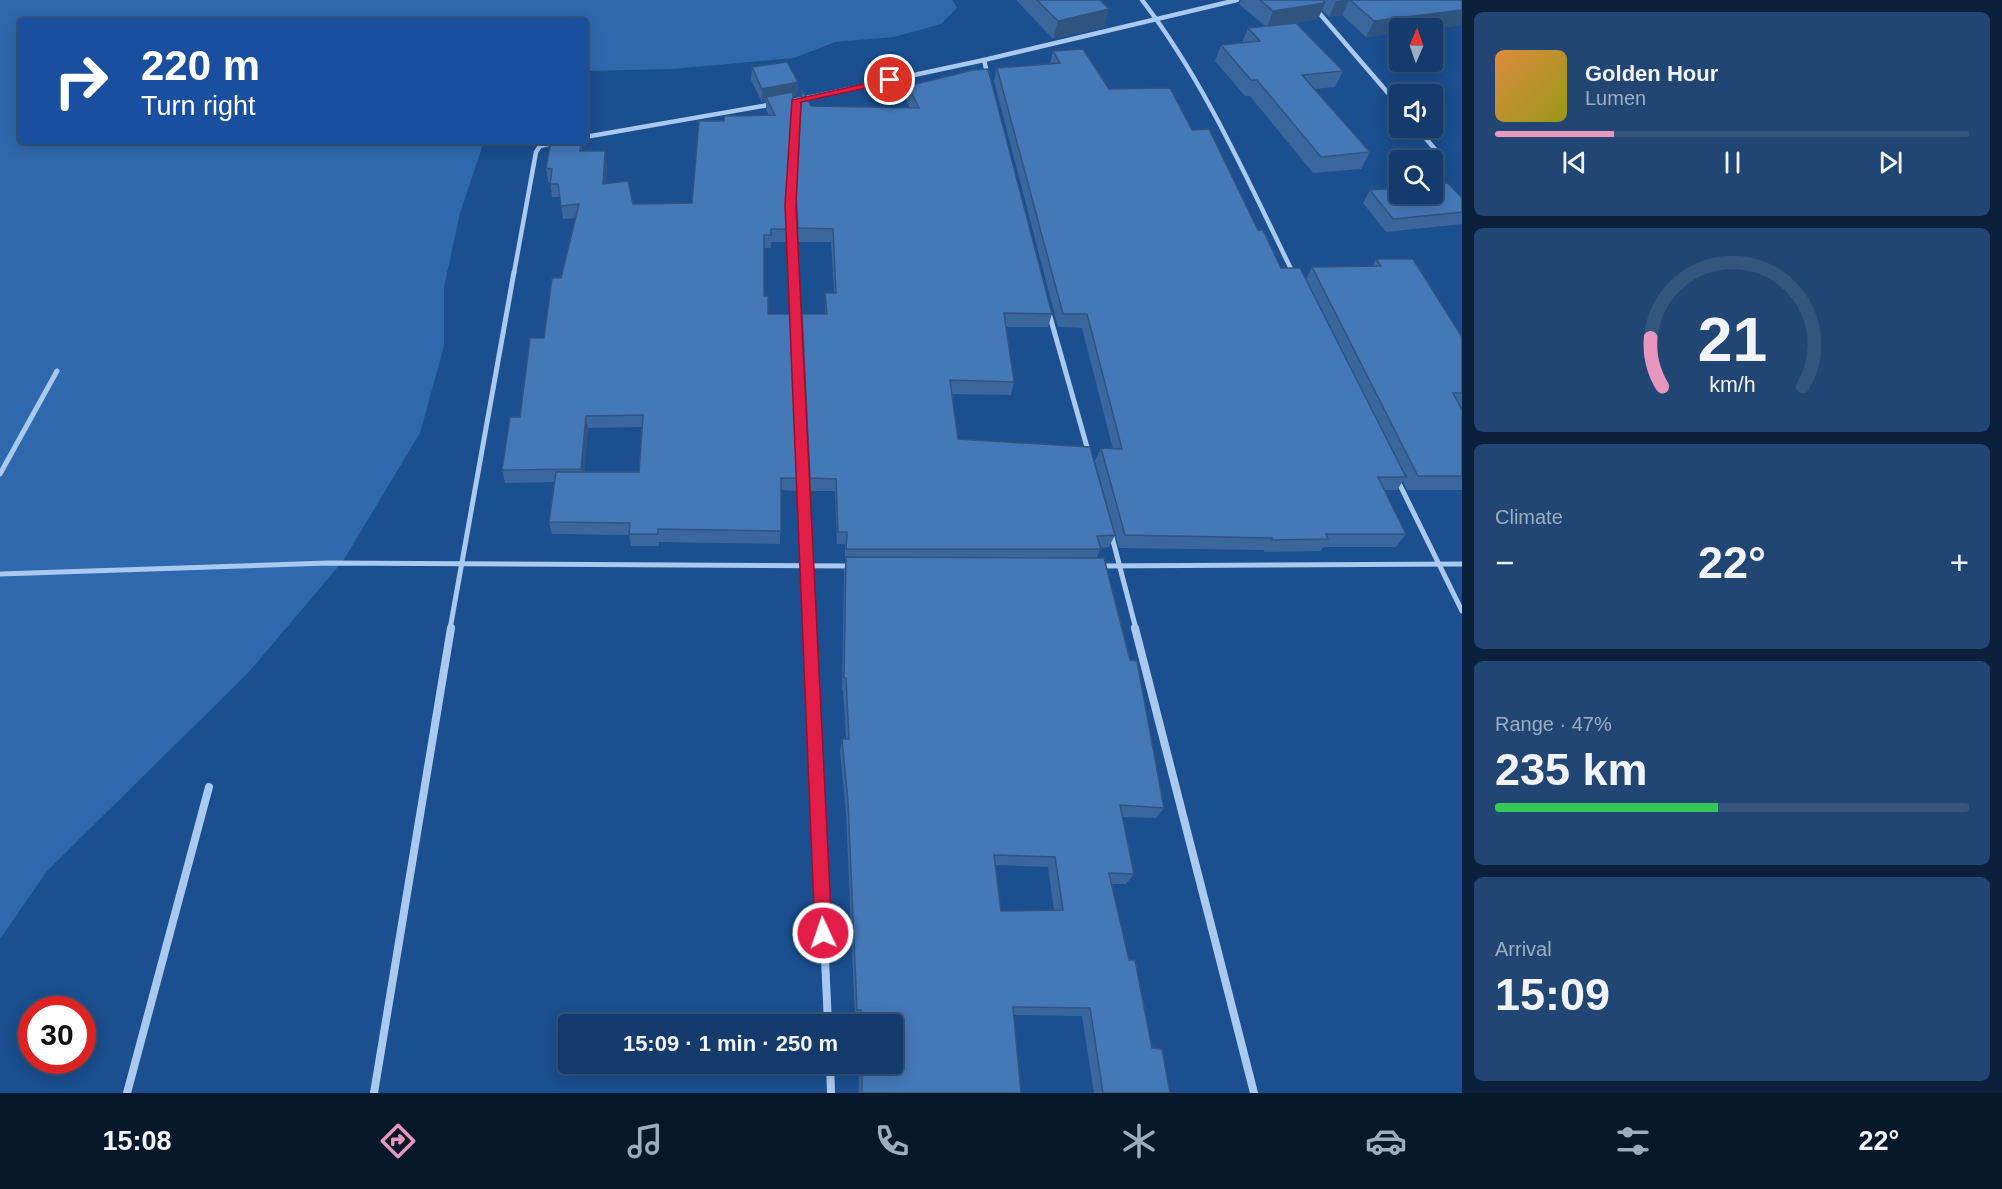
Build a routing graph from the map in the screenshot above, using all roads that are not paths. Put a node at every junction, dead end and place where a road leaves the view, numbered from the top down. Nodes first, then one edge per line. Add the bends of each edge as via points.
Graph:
1 (1142, 0) edge
2 (1237, 0) edge
3 (1308, 0) edge
4 (1158, 19) junction
5 (984, 60) junction
6 (990, 83) edge
7 (1389, 94) edge
8 (797, 100) junction
9 (588, 136) edge
10 (1425, 138) edge
11 (549, 144) edge
12 (1436, 150) edge
13 (1295, 278) edge
14 (1045, 299) edge
15 (57, 371) dead end
16 (1092, 466) edge
17 (1392, 468) edge
18 (0, 474) edge
19 (1108, 522) edge
20 (461, 564) junction
21 (1440, 564) junction
22 (1462, 564) edge
23 (806, 566) junction
24 (862, 566) edge
25 (1087, 566) edge
26 (1121, 566) junction
27 (0, 574) edge
28 (1462, 611) edge
29 (209, 787) dead end
30 (828, 1014) edge
31 (830, 1074) edge
32 (127, 1093) edge
33 (374, 1093) edge
34 (831, 1093) edge
35 (1254, 1093) edge

1 - 4 street
2 - 4 street
3 - 7 street
4 - 5 street
4 - 13 street via 1215,112
5 - 6 street
5 - 8 street
8 - 9 street
8 - 23 street via 791,205
10 - 12 street
11 - 20 street via 536,152
14 - 16 street
15 - 18 street
17 - 21 street
19 - 26 street
20 - 23 street
20 - 27 street via 328,563
20 - 33 street
21 - 22 street
21 - 26 street
21 - 28 street
23 - 24 street
23 - 30 street
25 - 26 street
26 - 35 street
29 - 32 street
31 - 34 street

